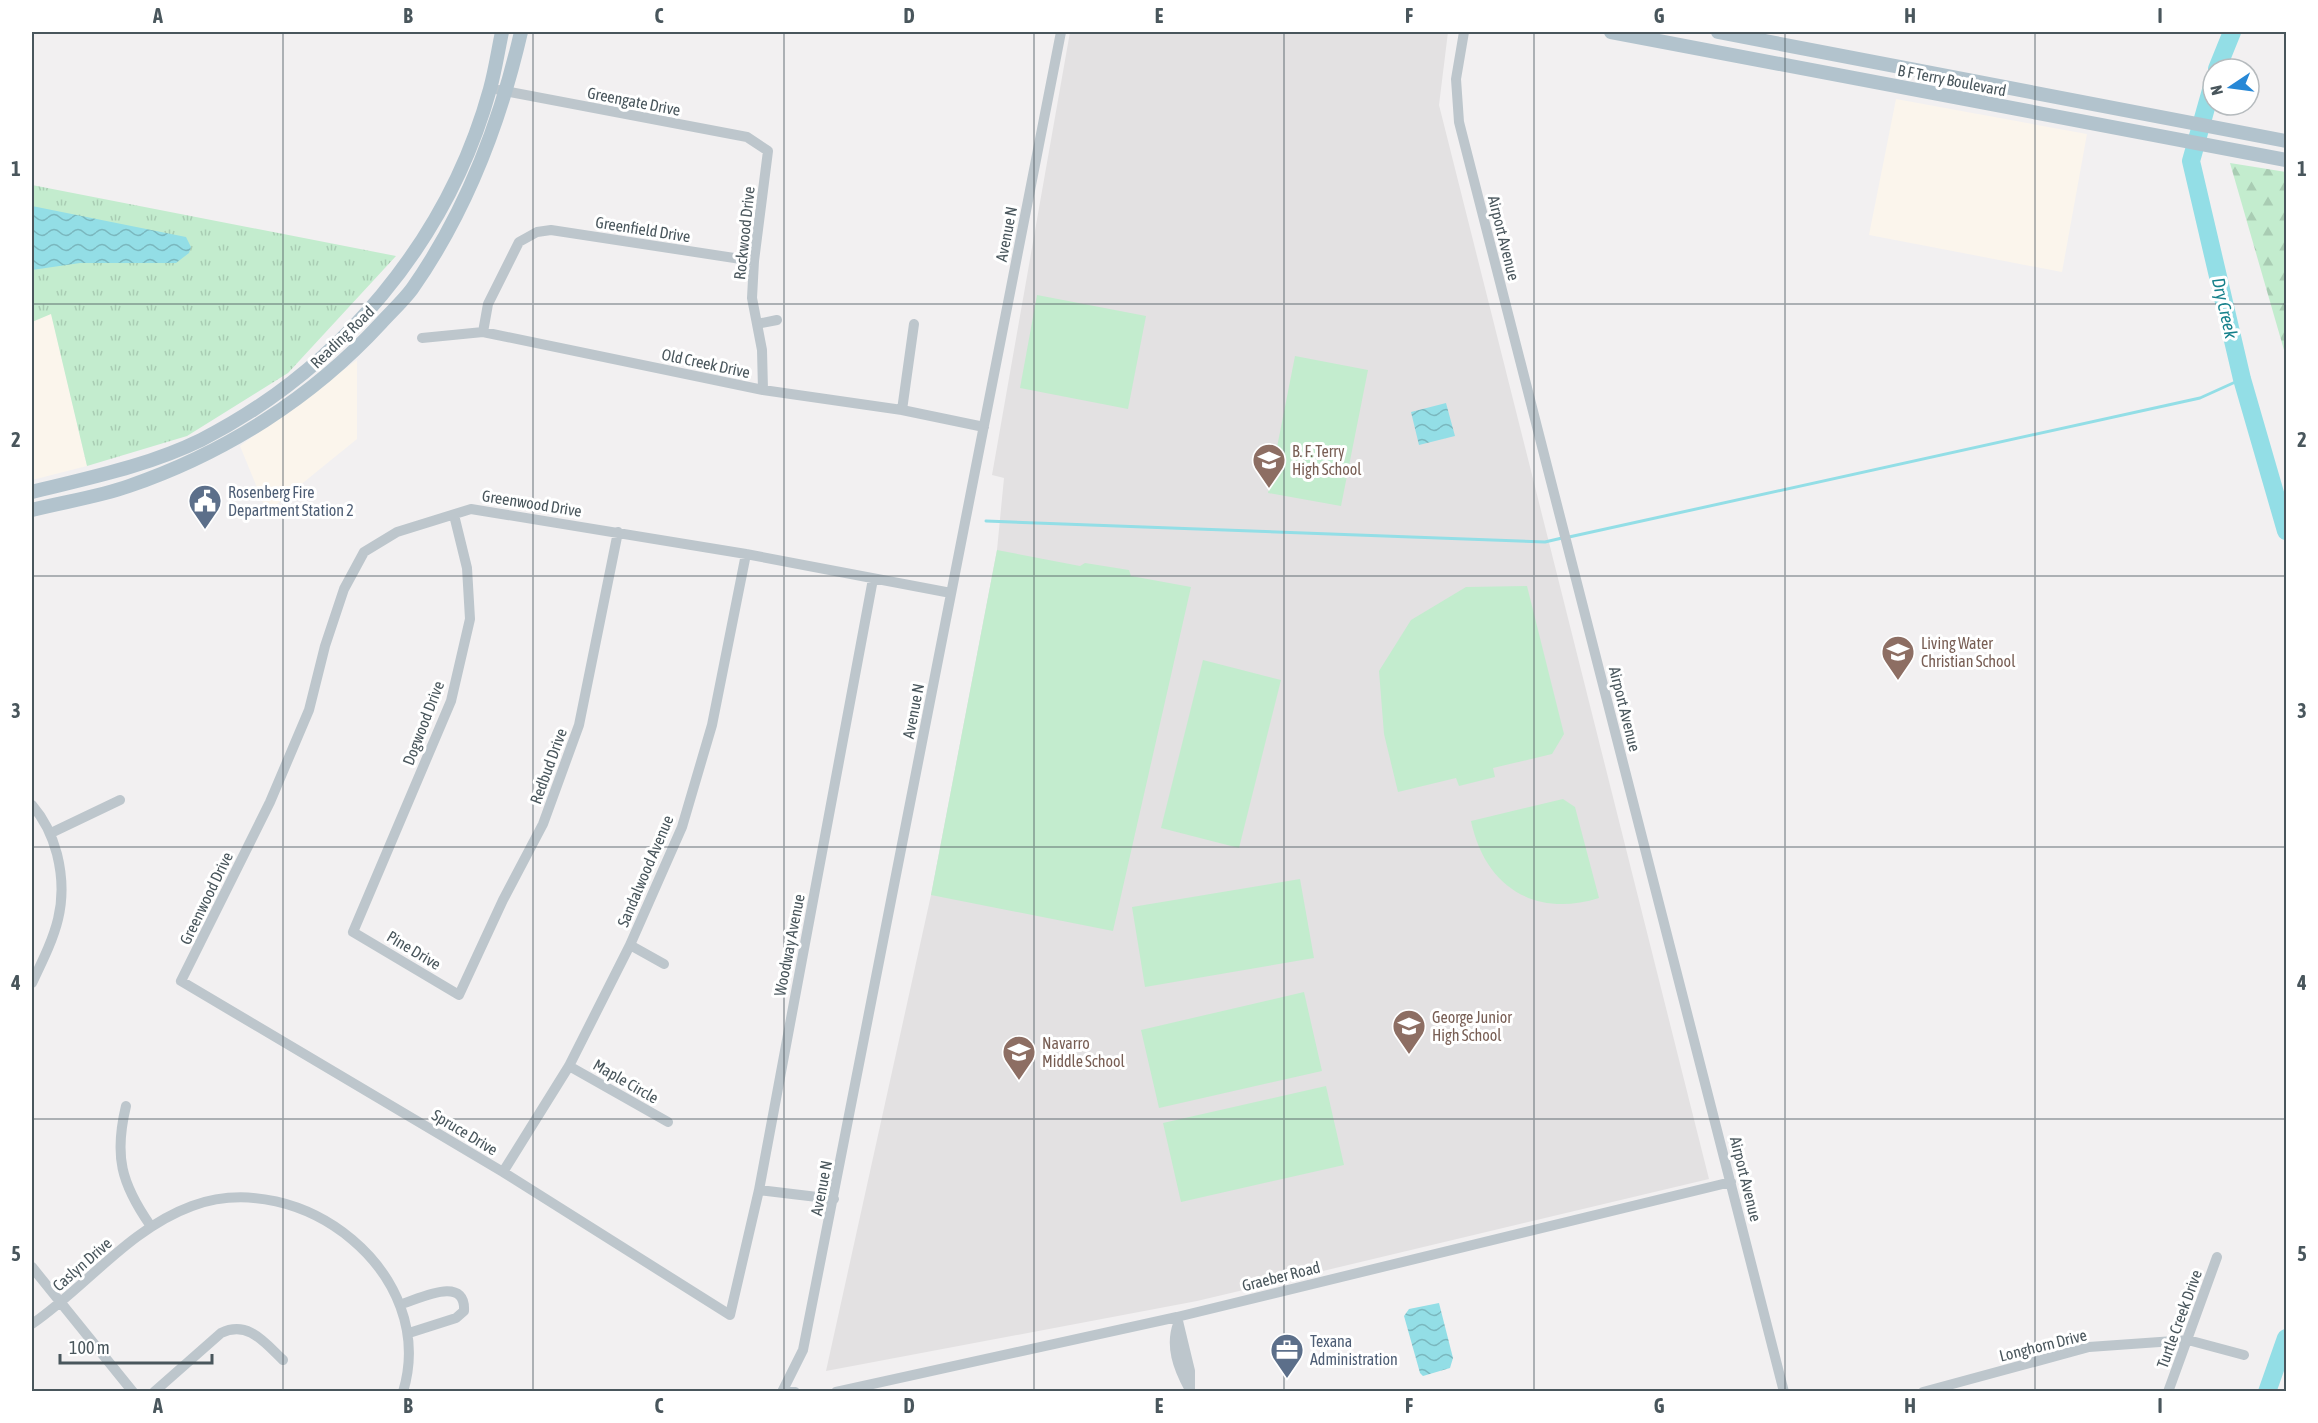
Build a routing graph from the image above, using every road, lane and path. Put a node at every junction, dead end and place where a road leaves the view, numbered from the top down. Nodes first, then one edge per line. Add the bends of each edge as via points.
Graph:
1 (502, 32) edge
2 (521, 32) edge
3 (1061, 32) edge
4 (1464, 32) edge
5 (1611, 32) edge
6 (1718, 32) edge
7 (490, 89) junction
8 (507, 92) junction
9 (2286, 141) edge
10 (768, 151) joint
11 (2286, 160) edge
12 (754, 261) junction
13 (777, 320) dead end
14 (757, 324) junction
15 (914, 324) dead end
16 (483, 332) junction
17 (422, 338) dead end
18 (763, 390) junction
19 (902, 410) junction
20 (984, 427) junction
21 (60, 485) junction
22 (32, 492) edge
23 (64, 502) junction
24 (32, 510) edge
25 (454, 515) junction
26 (618, 532) junction
27 (746, 554) junction
28 (873, 579) junction
29 (951, 593) junction
30 (120, 800) dead end
31 (32, 805) edge
32 (51, 833) junction
33 (353, 932) joint
34 (630, 945) junction
35 (664, 964) dead end
36 (181, 981) joint
37 (32, 983) edge
38 (459, 995) joint
39 (569, 1066) junction
40 (126, 1106) dead end
41 (668, 1122) dead end
42 (503, 1172) junction
43 (1731, 1182) junction
44 (759, 1190) junction
45 (834, 1199) junction
46 (150, 1225) junction
47 (2217, 1257) dead end
48 (32, 1268) edge
49 (59, 1304) junction
50 (402, 1304) junction
51 (730, 1314) joint
52 (1177, 1321) junction
53 (32, 1324) edge
54 (409, 1333) junction
55 (2188, 1340) junction
56 (2244, 1354) dead end
57 (282, 1360) dead end
58 (1190, 1390) edge
59 (783, 1391) edge
60 (133, 1392) edge
61 (154, 1392) edge
62 (403, 1392) edge
63 (795, 1392) edge
64 (836, 1392) edge
65 (1785, 1392) edge
66 (1923, 1392) edge
67 (2169, 1392) edge

1 - 7 main road, Reading Road
2 - 8 main road, Reading Road
3 - 20 street, Avenue N
4 - 43 street, Airport Avenue via 1456,79 1459,122
5 - 11 main road, B F Terry Boulevard
6 - 9 main road, B F Terry Boulevard
7 - 8 street, Greengate Drive
7 - 21 main road, Reading Road via 455,182 413,255 346,337 306,372 200,441 147,462
8 - 10 street, Greengate Drive via 747,137
8 - 23 main road, Reading Road via 460,209 411,290 351,356 292,405 206,455 128,487
10 - 12 street, Rockwood Drive
12 - 14 street, Rockwood Drive via 752,298
12 - 16 street, Greenfield Drive via 551,230 519,242 488,304
13 - 14 street
14 - 18 street, Rockwood Drive
15 - 19 street
16 - 17 street, Old Creek Drive
16 - 18 street, Old Creek Drive
18 - 19 street, Old Creek Drive
19 - 20 street, Old Creek Drive
20 - 29 street, Avenue N
21 - 22 main road, Reading Road
21 - 23 main road
23 - 24 main road, Reading Road
25 - 26 street, Greenwood Drive via 471,509
25 - 33 street, Dogwood Drive via 467,568 470,619 454,689
25 - 36 street, Greenwood Drive via 397,532 364,552 344,589 309,710 270,802
26 - 27 street, Greenwood Drive
26 - 38 street, Redbud Drive via 579,725 543,824
27 - 28 street, Greenwood Drive
27 - 34 street, Sandalwood Avenue via 712,725 682,827
28 - 29 street, Greenwood Drive
28 - 44 street, Woodway Avenue
29 - 45 street, Avenue N
30 - 32 street
31 - 32 street
32 - 37 street via 63,878 63,904 54,936
33 - 38 street, Pine Drive
34 - 35 street
34 - 39 street, Sandalwood Avenue
36 - 42 street, Spruce Drive
39 - 41 street, Maple Circle
39 - 42 street, Sandalwood Avenue
40 - 46 street via 120,1132 122,1172
42 - 51 street, Spruce Drive
43 - 52 street, Graeber Road
43 - 65 street, Airport Avenue
44 - 45 street
44 - 51 street, Woodway Avenue
45 - 59 street, Avenue N via 804,1350
46 - 49 street, Caslyn Drive
46 - 50 street, Caslyn Drive via 216,1199 242,1197 289,1206 315,1216 374,1259
47 - 55 street, Turtle Creek Drive
48 - 49 street
49 - 53 street, Caslyn Drive
49 - 60 street
50 - 54 street, Caslyn Drive
50 - 54 street via 445,1291 462,1294 465,1301 464,1311 456,1318
52 - 58 street via 1173,1338 1181,1373
52 - 64 street, Graeber Road
54 - 62 street, Caslyn Drive via 408,1376
55 - 56 street, Longhorn Drive
55 - 66 street, Longhorn Drive via 2089,1347
55 - 67 street, Turtle Creek Drive
57 - 61 street via 254,1332 231,1328
59 - 63 street

